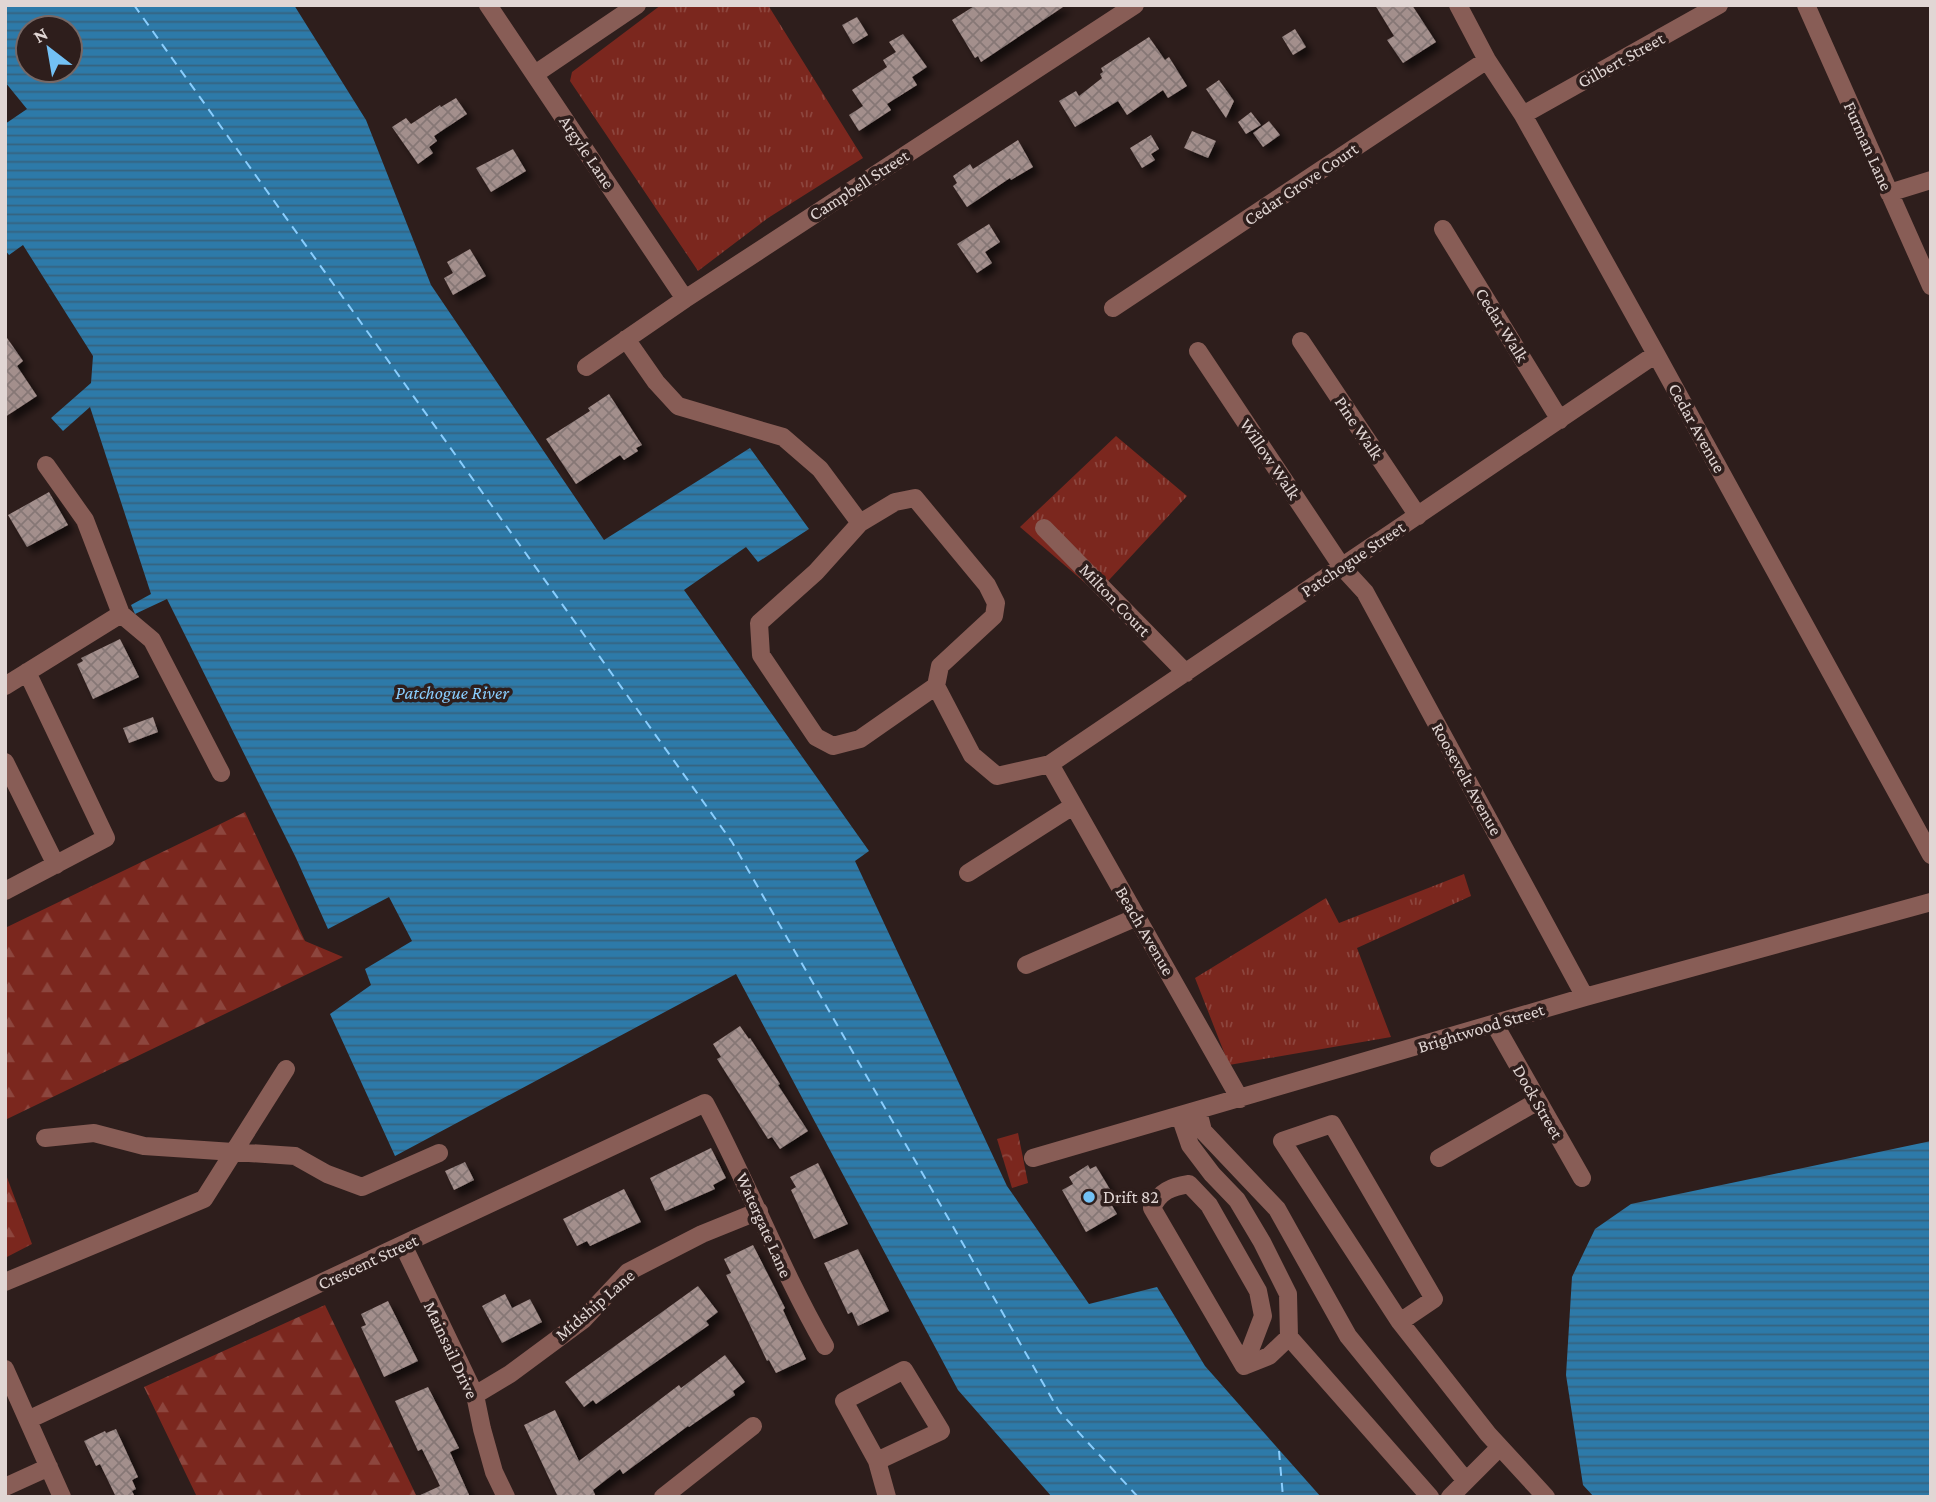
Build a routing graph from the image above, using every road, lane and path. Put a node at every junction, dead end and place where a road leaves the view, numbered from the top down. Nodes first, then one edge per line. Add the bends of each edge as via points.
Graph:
1 (488, 5) edge
2 (636, 5) edge
3 (1135, 5) edge
4 (1458, 5) edge
5 (1719, 5) edge
6 (1806, 5) edge
7 (1487, 60) junction
8 (535, 74) junction
9 (1523, 115) junction
10 (1931, 180) edge
11 (1889, 193) junction
12 (1443, 229) dead end
13 (1931, 286) edge
14 (685, 299) junction
15 (1113, 308) dead end
16 (626, 339) junction
17 (1301, 341) dead end
18 (1198, 351) dead end
19 (1656, 354) junction
20 (586, 368) dead end
21 (1560, 420) junction
22 (46, 465) dead end
23 (1418, 516) junction
24 (860, 523) junction
25 (1044, 528) dead end
26 (1342, 567) junction
27 (121, 614) junction
28 (27, 672) junction
29 (1186, 673) junction
30 (5, 686) edge
31 (936, 686) junction
32 (5, 762) edge
33 (1050, 764) junction
34 (221, 773) dead end
35 (1073, 806) junction
36 (1931, 855) edge
37 (56, 865) junction
38 (968, 873) dead end
39 (5, 891) edge
40 (1931, 902) edge
41 (1137, 917) junction
42 (1026, 965) dead end
43 (1585, 997) junction
44 (1495, 1025) junction
45 (286, 1069) dead end
46 (1240, 1099) junction
47 (1538, 1101) junction
48 (705, 1103) joint
49 (1189, 1113) junction
50 (45, 1138) dead end
51 (235, 1151) junction
52 (439, 1153) dead end
53 (1033, 1158) dead end
54 (1439, 1158) dead end
55 (1582, 1178) dead end
56 (759, 1211) junction
57 (403, 1245) junction
58 (5, 1282) edge
59 (1400, 1322) junction
60 (1289, 1337) junction
61 (825, 1346) dead end
62 (1244, 1366) junction
63 (5, 1369) edge
64 (475, 1395) junction
65 (30, 1419) junction
66 (753, 1426) dead end
67 (1500, 1447) junction
68 (877, 1461) junction
69 (49, 1467) junction
70 (1466, 1481) junction
71 (5, 1487) edge
72 (62, 1497) edge
73 (506, 1497) edge
74 (663, 1497) edge
75 (887, 1497) edge
76 (1430, 1497) edge
77 (1450, 1497) edge
78 (1546, 1497) edge

1 - 8 street, Argyle Lane
2 - 8 street
3 - 14 street, Campbell Street
4 - 7 street, Cedar Avenue
5 - 9 street, Gilbert Street
6 - 11 street, Furman Lane
7 - 9 street, Cedar Avenue
7 - 15 street, Cedar Grove Court
8 - 14 street, Argyle Lane
9 - 19 street, Cedar Avenue
10 - 11 street
11 - 13 street, Furman Lane
12 - 21 street, Cedar Walk
14 - 16 street, Campbell Street
16 - 20 street, Campbell Street
16 - 24 street via 678,406 783,438 820,469
17 - 23 street, Pine Walk
18 - 26 street, Willow Walk
19 - 21 street, Patchogue Street
19 - 36 street, Cedar Avenue
21 - 23 street, Patchogue Street
22 - 27 street via 85,520
23 - 26 street, Patchogue Street
24 - 31 street via 895,502 915,498 987,585 996,603 994,616 940,666
24 - 31 street via 816,572 759,623 761,655 816,737 833,746 860,740
25 - 29 street, Milton Court
26 - 29 street, Patchogue Street
26 - 43 street, Roosevelt Avenue via 1365,592
27 - 28 street
27 - 34 street via 152,640
28 - 30 street
28 - 37 street via 106,838
29 - 33 street, Patchogue Street
31 - 33 street via 972,755 997,776
32 - 37 street
33 - 35 street, Beach Avenue
35 - 38 street
35 - 41 street, Beach Avenue
37 - 39 street
40 - 43 street, Brightwood Street
41 - 42 street
41 - 46 street, Beach Avenue
43 - 44 street, Brightwood Street
44 - 46 street, Brightwood Street
44 - 47 street, Dock Street
45 - 51 street
46 - 49 street, Brightwood Street
47 - 54 street
47 - 55 street, Dock Street
48 - 56 street, Watergate Lane
48 - 57 street, Crescent Street
49 - 53 street, Brightwood Street
49 - 60 street via 1190,1145 1237,1200 1288,1294
49 - 70 street via 1277,1209 1348,1336
50 - 51 street via 94,1133 144,1146
51 - 52 street via 295,1156 362,1187
51 - 58 street via 204,1199
56 - 61 street, Watergate Lane via 797,1298
56 - 64 street, Midship Lane via 628,1272 583,1320
57 - 64 street, Mainsail Drive
57 - 65 street, Crescent Street
59 - 59 street via 1288,1152 1282,1141 1332,1124 1434,1299
59 - 67 street
60 - 62 street via 1269,1356
60 - 76 street
62 - 62 street via 1152,1208 1157,1197 1172,1187 1189,1184 1209,1205 1258,1291 1263,1316
63 - 65 street
64 - 73 street, Mainsail Drive via 494,1472
65 - 69 street
66 - 74 street
67 - 70 street
67 - 78 street
68 - 68 street via 845,1401 904,1370 941,1432
68 - 75 street
69 - 71 street
69 - 72 street
70 - 77 street

